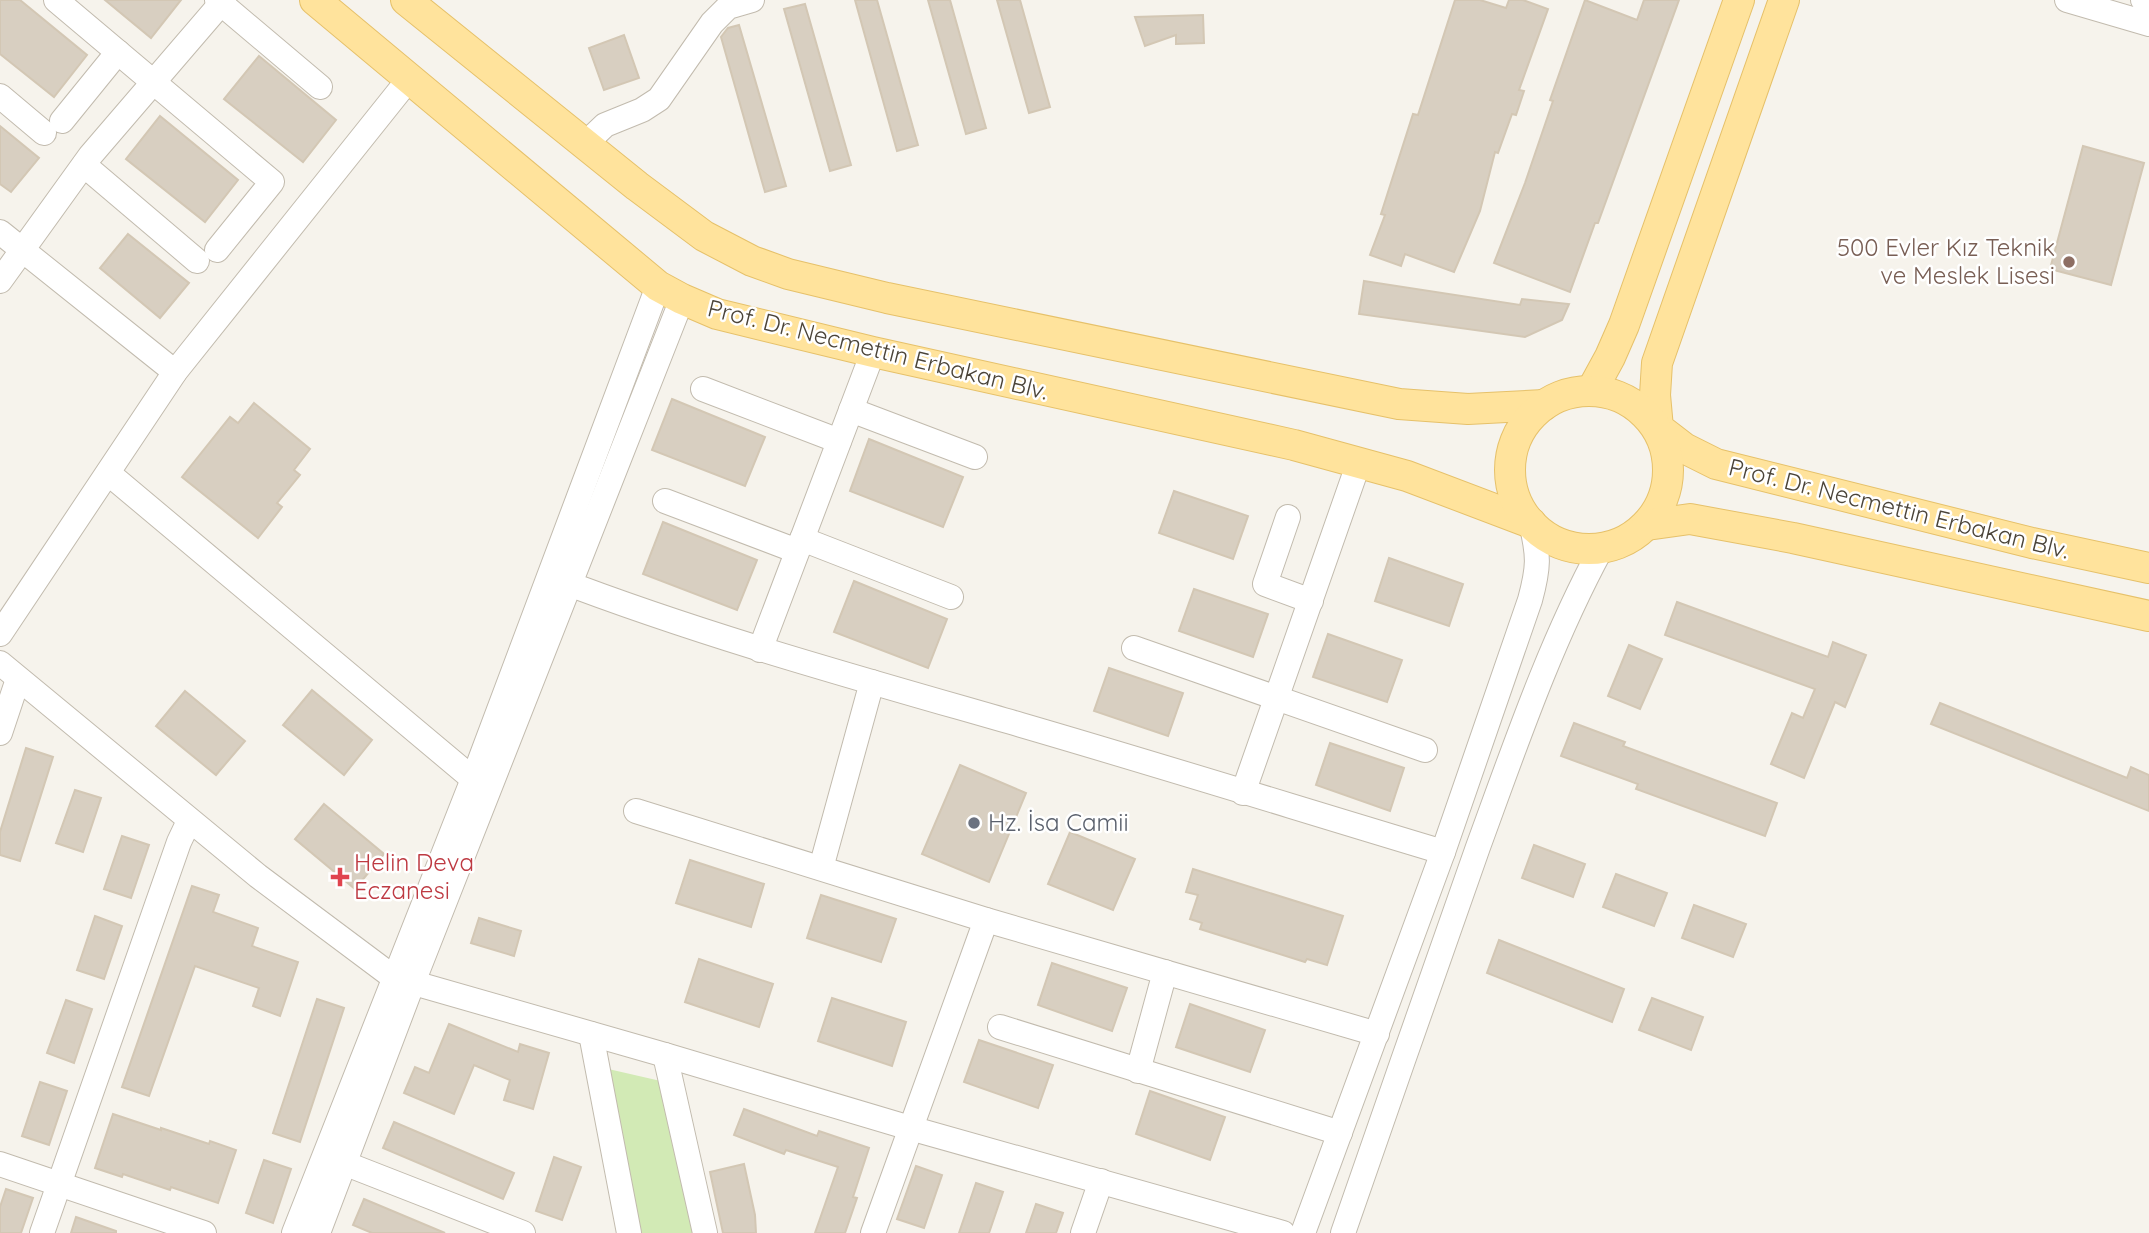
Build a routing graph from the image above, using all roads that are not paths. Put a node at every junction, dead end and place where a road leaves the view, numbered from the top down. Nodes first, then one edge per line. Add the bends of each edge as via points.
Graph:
1 (56, 0) edge
2 (316, 0) edge
3 (406, 0) edge
4 (752, 0) edge
5 (1739, 0) edge
6 (1784, 0) edge
7 (2067, 0) edge
8 (2143, 0) edge
9 (220, 1) edge
10 (2149, 2) edge
11 (2149, 24) edge
12 (118, 52) junction
13 (409, 79) junction
14 (154, 83) junction
15 (320, 87) dead end
16 (0, 96) edge
17 (585, 144) junction
18 (84, 165) junction
19 (0, 232) edge
20 (22, 248) junction
21 (0, 281) edge
22 (670, 293) junction
23 (873, 352) junction
24 (176, 372) junction
25 (703, 389) dead end
26 (1592, 390) junction
27 (1544, 405) junction
28 (851, 410) junction
29 (1658, 428) junction
30 (839, 441) junction
31 (975, 457) dead end
32 (1359, 462) junction
33 (108, 473) junction
34 (665, 501) dead end
35 (1288, 517) dead end
36 (1531, 523) junction
37 (1647, 525) junction
38 (799, 545) junction
39 (1601, 548) junction
40 (2149, 568) edge
41 (559, 580) junction
42 (951, 597) dead end
43 (1311, 601) junction
44 (2149, 616) edge
45 (0, 634) edge
46 (1134, 648) dead end
47 (760, 650) junction
48 (9, 671) edge
49 (872, 682) junction
50 (1277, 699) junction
51 (0, 733) edge
52 (1425, 750) dead end
53 (472, 779) junction
54 (1243, 793) junction
55 (636, 811) dead end
56 (189, 821) junction
57 (1443, 852) junction
58 (821, 868) junction
59 (986, 920) junction
60 (1165, 972) junction
61 (402, 981) junction
62 (1000, 1027) dead end
63 (591, 1034) junction
64 (1377, 1034) junction
65 (665, 1055) junction
66 (1138, 1071) junction
67 (910, 1128) junction
68 (1340, 1133) junction
69 (334, 1159) junction
70 (0, 1164) edge
71 (1101, 1181) junction
72 (59, 1184) junction
73 (42, 1233) edge
74 (204, 1233) edge
75 (293, 1233) edge
76 (318, 1233) edge
77 (523, 1233) edge
78 (629, 1233) edge
79 (705, 1233) edge
80 (873, 1233) edge
81 (1083, 1233) edge
82 (1283, 1233) edge
83 (1303, 1233) edge
84 (1343, 1233) edge

1 - 12 street
2 - 13 main road, Prof. Dr. Necmettin Erbakan Blv.
3 - 17 main road
4 - 17 street via 728,7 712,23 659,99 605,125
5 - 26 main road via 1624,325
6 - 29 main road via 1657,363
7 - 11 street
8 - 10 street
9 - 14 street
9 - 15 street
12 - 14 street
12 - 16 street via 53,127
13 - 22 main road, Prof. Dr. Necmettin Erbakan Blv.
13 - 24 street
14 - 18 street
14 - 18 street via 272,182 207,256
17 - 27 main road via 704,236 788,274 1399,404 1468,409
18 - 20 street
19 - 20 street
20 - 21 street
20 - 24 street
22 - 23 main road, Prof. Dr. Necmettin Erbakan Blv. via 717,314
22 - 41 street
23 - 28 street
23 - 32 main road, Prof. Dr. Necmettin Erbakan Blv.
24 - 33 street
25 - 30 street
26 - 27 main road via 1567,393
26 - 29 main road via 1618,395 1640,408
27 - 36 main road via 1524,423 1513,448 1510,475 1516,501
28 - 30 street
28 - 31 street
29 - 37 main road via 1667,452 1668,478 1661,503
29 - 40 main road, Prof. Dr. Necmettin Erbakan Blv. via 1716,464
30 - 38 street
32 - 36 main road, Prof. Dr. Necmettin Erbakan Blv.
32 - 43 street
33 - 45 street
33 - 53 street
34 - 38 street
35 - 43 street via 1265,584
36 - 39 main road via 1551,540 1575,548
36 - 57 street via 1538,555 1536,579
37 - 39 main road via 1626,540
37 - 44 main road, Prof. Dr. Necmettin Erbakan Blv. via 1690,519 1730,526
38 - 42 street
38 - 47 street
39 - 84 street via 1568,615 1502,783
41 - 47 street
41 - 53 street
41 - 61 street
43 - 50 street
46 - 50 street
47 - 49 street
48 - 51 street
48 - 56 street
49 - 54 street
49 - 58 street
50 - 52 street
50 - 54 street
53 - 61 street
54 - 57 street
55 - 58 street
56 - 61 street
56 - 72 street
57 - 64 street
58 - 59 street
59 - 60 street
59 - 67 street
60 - 64 street
60 - 66 street
61 - 63 street
61 - 69 street
62 - 66 street
63 - 65 street
63 - 78 street
64 - 68 street
65 - 67 street
65 - 79 street
66 - 68 street
67 - 71 street
67 - 80 street
68 - 83 street
69 - 75 street
69 - 76 street
69 - 77 street
70 - 72 street
71 - 81 street
71 - 82 street
72 - 73 street
72 - 74 street

